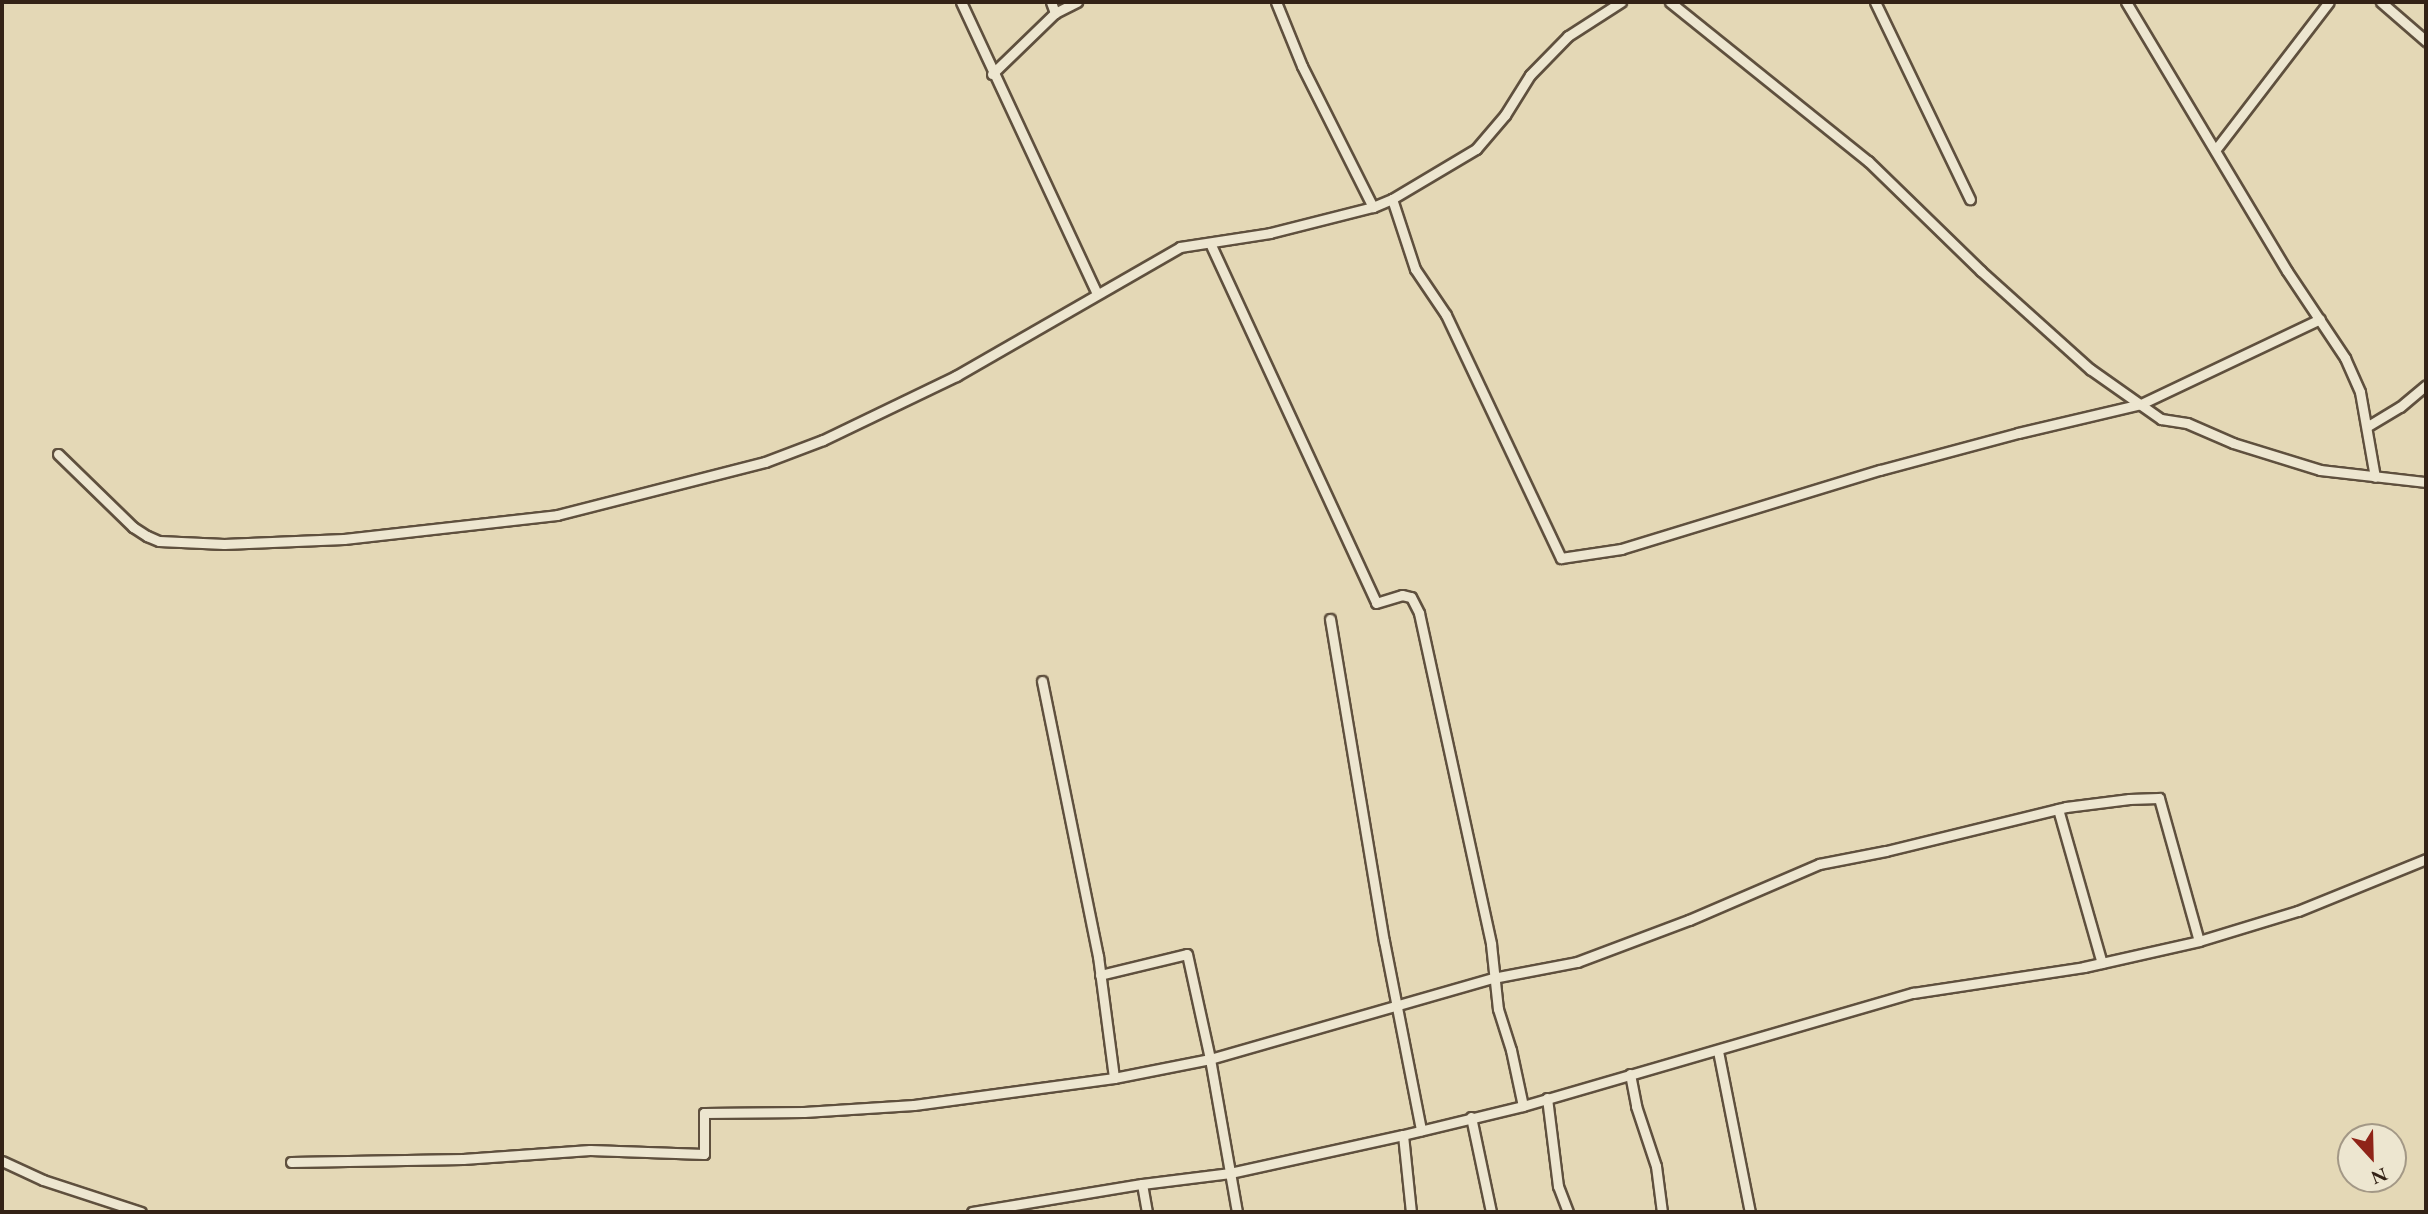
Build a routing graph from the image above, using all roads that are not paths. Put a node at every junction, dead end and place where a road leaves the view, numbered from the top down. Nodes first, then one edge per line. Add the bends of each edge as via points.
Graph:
1 (961, 2) edge
2 (1051, 2) edge
3 (1077, 2) edge
4 (1276, 2) edge
5 (1621, 2) edge
6 (1670, 2) edge
7 (1875, 2) edge
8 (2126, 2) edge
9 (2329, 2) edge
10 (2381, 2) edge
11 (1055, 13) junction
12 (2426, 41) edge
13 (992, 74) junction
14 (2216, 149) junction
15 (1392, 199) junction
16 (1970, 199) dead end
17 (1373, 207) junction
18 (1210, 243) junction
19 (1097, 294) junction
20 (2320, 318) junction
21 (2426, 385) edge
22 (2141, 404) junction
23 (2368, 426) junction
24 (58, 454) dead end
25 (2375, 477) junction
26 (2426, 482) edge
27 (1330, 619) dead end
28 (1042, 681) dead end
29 (2058, 809) junction
30 (2426, 859) edge
31 (2199, 942) junction
32 (2102, 963) junction
33 (1100, 975) junction
34 (1493, 978) junction
35 (1396, 1006) junction
36 (1718, 1051) junction
37 (1210, 1059) junction
38 (1630, 1074) junction
39 (1114, 1078) junction
40 (1547, 1098) junction
41 (1523, 1106) junction
42 (1471, 1117) junction
43 (1422, 1129) junction
44 (1404, 1135) junction
45 (2, 1161) edge
46 (291, 1162) dead end
47 (1230, 1173) junction
48 (1142, 1184) junction
49 (141, 1212) edge
50 (972, 1212) edge
51 (1147, 1212) edge
52 (1237, 1212) edge
53 (1411, 1212) edge
54 (1490, 1212) edge
55 (1568, 1212) edge
56 (1662, 1212) edge
57 (1750, 1212) edge

1 - 13 street
2 - 11 street
3 - 11 street
4 - 17 street via 1302,66
5 - 15 street via 1568,36 1530,75 1476,149
6 - 22 street via 1805,107 2044,329 2090,369
7 - 16 street
8 - 14 street
9 - 14 street
10 - 12 street
11 - 13 street
13 - 19 street
14 - 20 street
15 - 17 street
15 - 22 street via 1415,269 1446,315 1561,558 1621,549 1881,470
17 - 18 street
18 - 19 street via 1180,247
18 - 34 street via 1376,603 1402,594 1410,597 1419,613 1491,944
19 - 24 street via 956,376 823,440 765,462 557,515 304,541 159,541 133,527
20 - 22 street
20 - 23 street via 2345,358
21 - 23 street
22 - 25 street via 2161,419 2187,423 2309,467
23 - 25 street
25 - 26 street
27 - 35 street
28 - 33 street
29 - 31 street via 2159,798
29 - 32 street
29 - 34 street via 1819,864 1577,962
30 - 31 street via 2298,911
31 - 32 street
32 - 36 street via 1913,993
33 - 37 street via 1187,954
33 - 39 street
34 - 35 street
34 - 41 street
35 - 37 street
35 - 43 street
36 - 38 street
36 - 57 street
37 - 39 street
37 - 47 street
38 - 40 street
38 - 56 street via 1656,1166
39 - 46 street via 914,1105 704,1113 704,1154 590,1150 463,1159
40 - 41 street
40 - 55 street via 1558,1186
41 - 42 street
42 - 43 street
42 - 54 street
43 - 44 street
44 - 47 street
44 - 53 street
45 - 49 street via 43,1180
47 - 48 street
47 - 52 street
48 - 50 street
48 - 51 street

